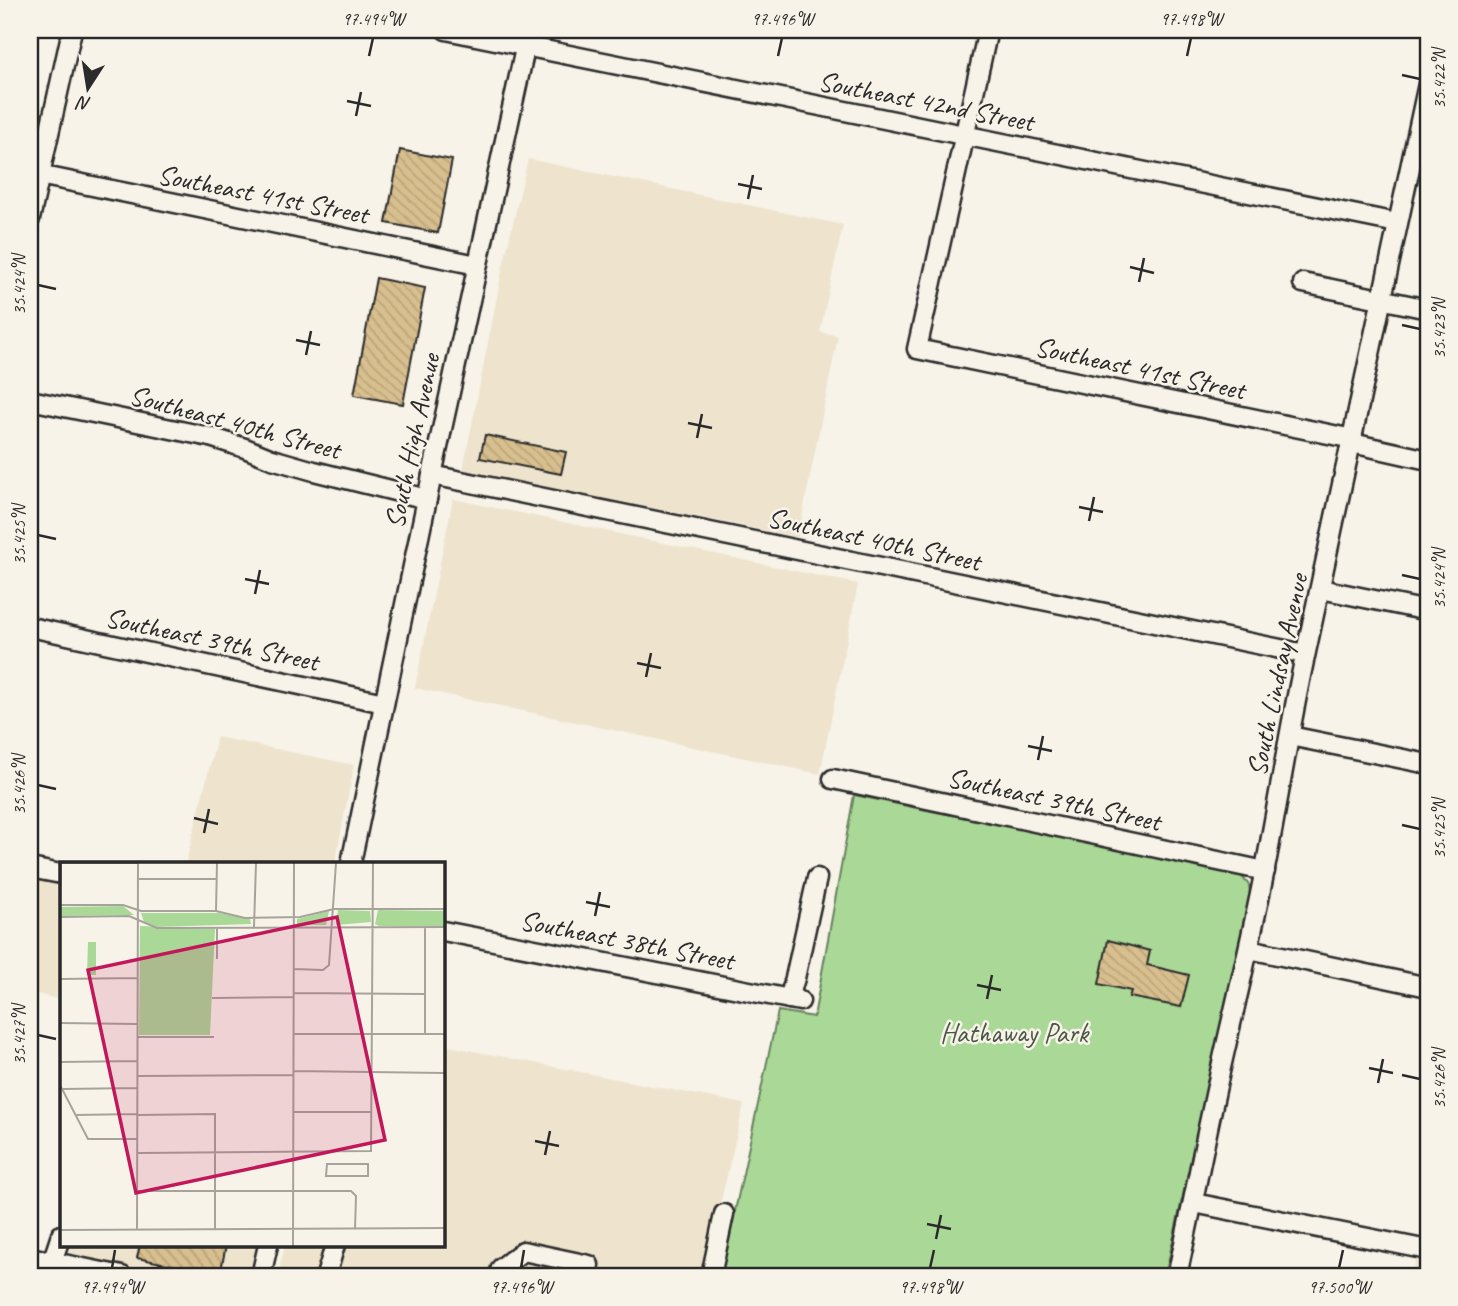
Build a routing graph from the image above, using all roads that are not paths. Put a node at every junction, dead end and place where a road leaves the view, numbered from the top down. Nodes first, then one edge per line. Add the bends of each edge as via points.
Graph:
1 (72, 30) edge
2 (446, 30) edge
3 (988, 30) edge
4 (527, 38) edge
5 (1428, 84) edge
6 (964, 136) junction
7 (38, 176) junction
8 (30, 219) edge
9 (1397, 222) junction
10 (477, 265) junction
11 (1303, 283) dead end
12 (1382, 300) junction
13 (1428, 309) edge
14 (30, 400) edge
15 (1352, 441) junction
16 (1428, 460) edge
17 (432, 475) junction
18 (427, 499) junction
19 (1321, 589) junction
20 (1428, 611) edge
21 (30, 627) edge
22 (1305, 654) junction
23 (384, 703) junction
24 (1290, 736) junction
25 (1428, 764) edge
26 (833, 779) dead end
27 (351, 862) edge
28 (30, 868) edge
29 (1265, 871) junction
30 (60, 874) edge
31 (817, 878) dead end
32 (444, 930) edge
33 (1249, 949) junction
34 (1428, 987) edge
35 (1194, 1203) junction
36 (724, 1214) dead end
37 (60, 1238) edge
38 (268, 1246) edge
39 (329, 1246) edge
40 (1428, 1250) edge
41 (30, 1257) edge
42 (49, 1269) edge
43 (122, 1276) edge
44 (261, 1276) edge
45 (326, 1276) edge
46 (499, 1276) edge
47 (587, 1276) edge
48 (710, 1276) edge
49 (1177, 1276) edge

1 - 7 street
2 - 4 street, Southeast 42nd Street
3 - 6 street
4 - 6 street, Southeast 42nd Street
4 - 10 street, South High Avenue
5 - 9 street, South Lindsay Avenue
6 - 9 street, Southeast 42nd Street
6 - 15 street, Southeast 41st Street via 917,349
7 - 8 street
7 - 10 street, Southeast 41st Street
9 - 12 street, South Lindsay Avenue
10 - 17 street, South High Avenue
11 - 12 street
12 - 13 street
12 - 15 street, South Lindsay Avenue
14 - 18 street, Southeast 40th Street via 210,437 314,471
15 - 16 street, Southeast 41st Street
15 - 19 street, South Lindsay Avenue
17 - 18 street, South High Avenue
17 - 22 street, Southeast 40th Street
18 - 23 street, South High Avenue
19 - 20 street
19 - 22 street, South Lindsay Avenue
21 - 23 street, Southeast 39th Street
22 - 24 street, South Lindsay Avenue
23 - 27 street, South High Avenue
24 - 25 street
24 - 29 street, South Lindsay Avenue
26 - 29 street, Southeast 39th Street
28 - 30 street
29 - 33 street, South Lindsay Avenue
31 - 32 street, Southeast 38th Street via 794,1000
33 - 34 street
33 - 35 street, South Lindsay Avenue
35 - 40 street
35 - 49 street, South Lindsay Avenue
36 - 48 street
37 - 42 street
38 - 44 street
39 - 45 street
41 - 42 street
42 - 43 street
46 - 47 street via 501,1268 523,1251 589,1265

